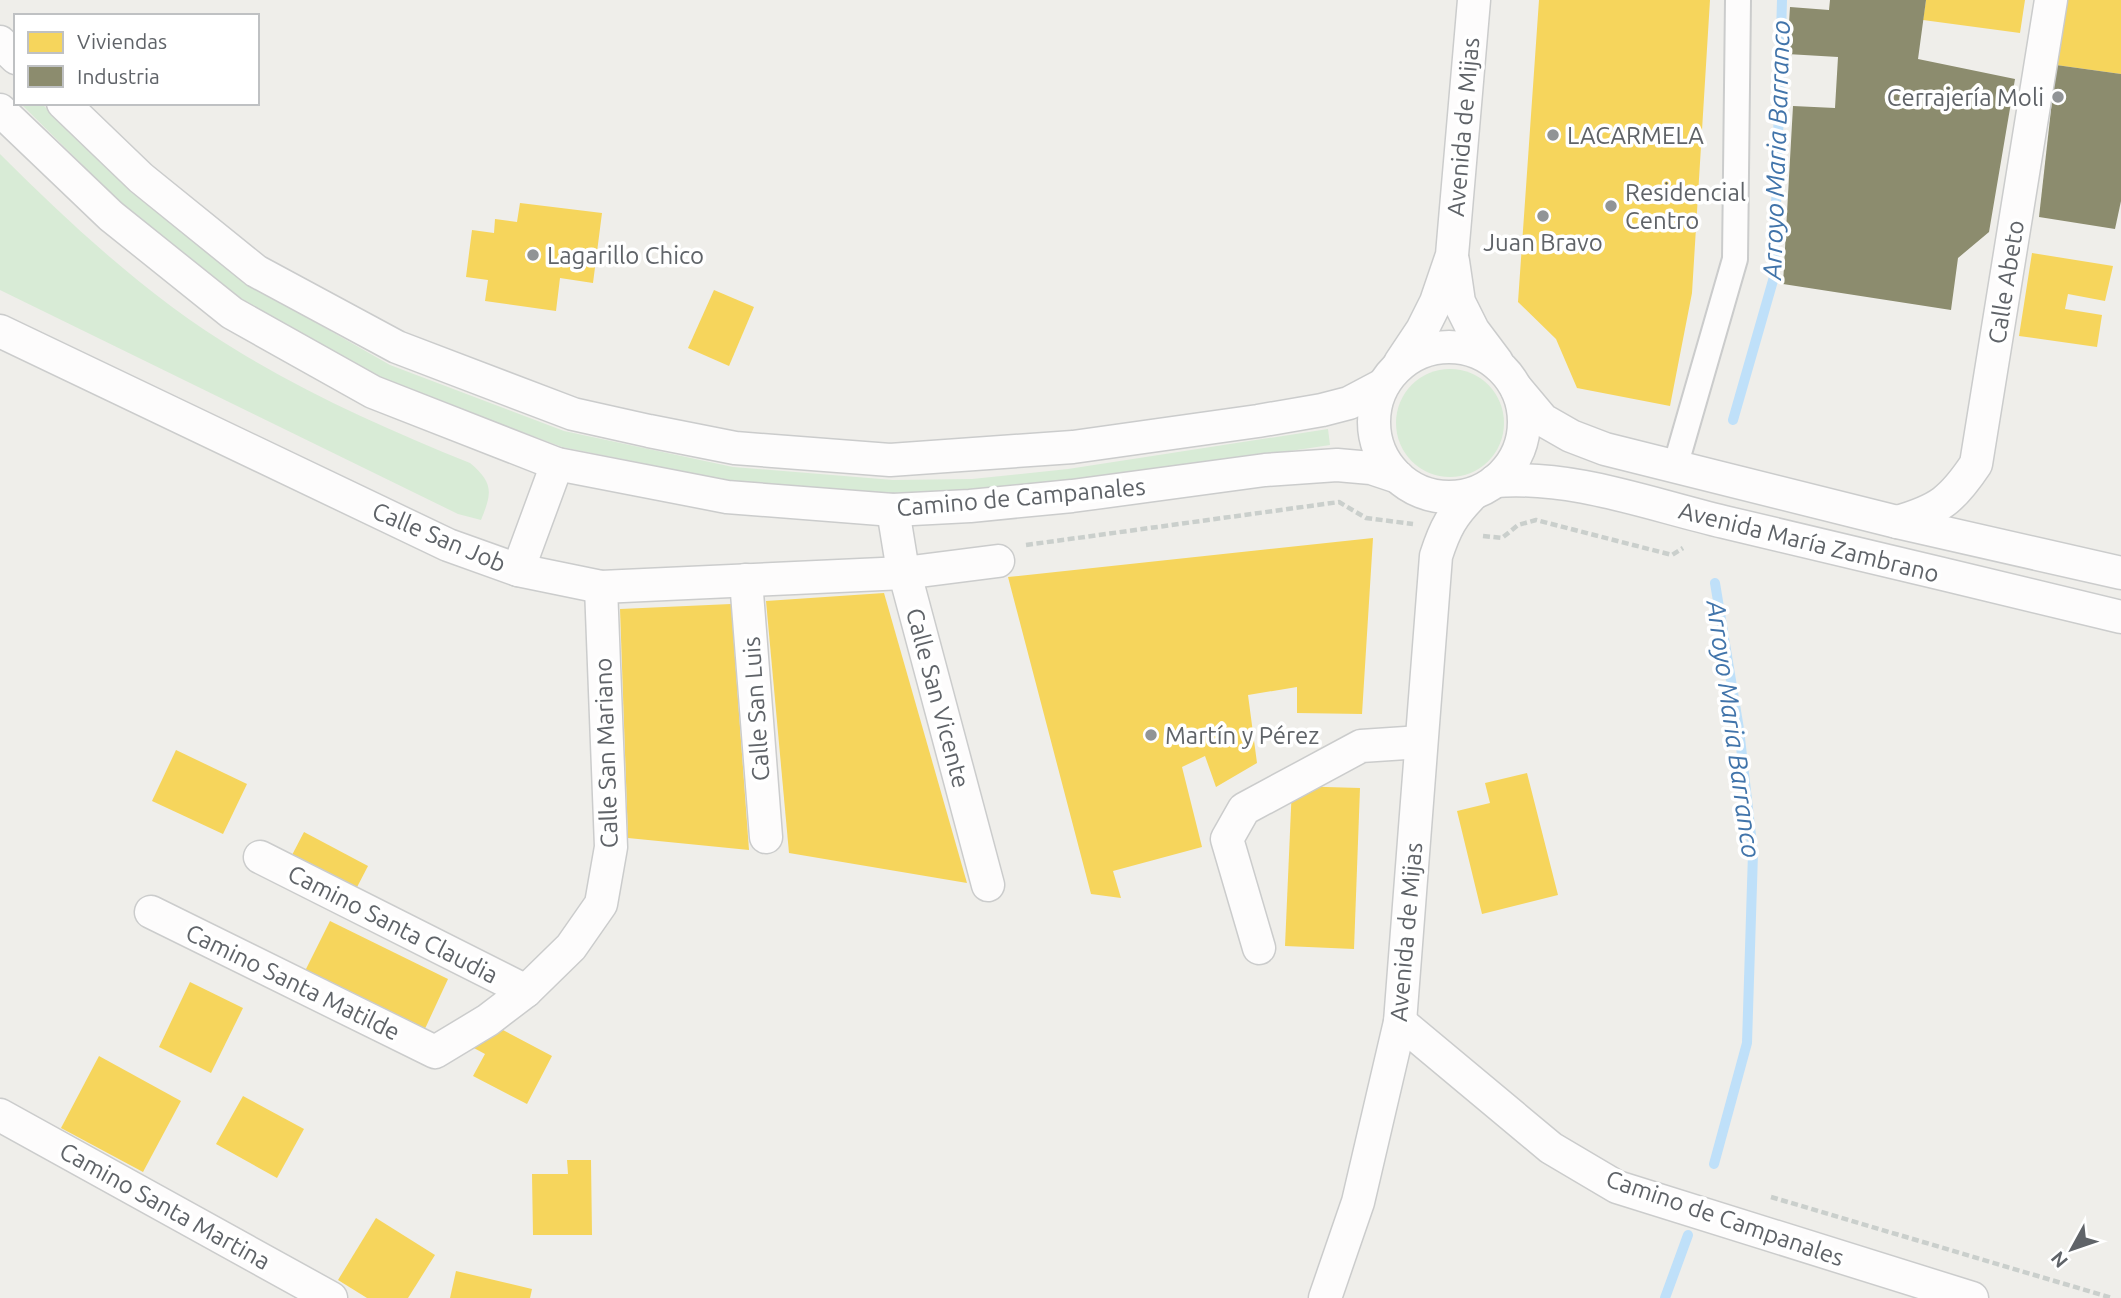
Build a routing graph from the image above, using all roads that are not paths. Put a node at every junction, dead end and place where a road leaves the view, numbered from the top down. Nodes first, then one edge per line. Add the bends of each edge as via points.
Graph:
1 (1474, 0) edge
2 (1738, 0) edge
3 (2051, 0) edge
4 (0, 42) edge
5 (14, 56) edge
6 (65, 105) edge
7 (0, 110) edge
8 (1451, 255) junction
9 (0, 331) edge
10 (1391, 375) junction
11 (1510, 379) junction
12 (557, 464) junction
13 (1675, 467) junction
14 (1401, 480) junction
15 (1484, 488) junction
16 (893, 510) junction
17 (1897, 522) junction
18 (1436, 556) junction
19 (998, 561) dead end
20 (518, 570) junction
21 (904, 573) junction
22 (2121, 573) edge
23 (746, 580) junction
24 (601, 587) junction
25 (2121, 617) edge
26 (1421, 743) junction
27 (766, 837) dead end
28 (260, 858) dead end
29 (988, 884) dead end
30 (151, 912) dead end
31 (1259, 948) dead end
32 (526, 991) junction
33 (1400, 1022) junction
34 (435, 1052) joint
35 (0, 1115) edge
36 (331, 1298) edge
37 (1325, 1298) edge
38 (1972, 1298) edge

1 - 8 street, Avenida de Mijas
2 - 13 street via 1735,259
3 - 17 street, Calle Abeto via 1976,464 1959,490 1943,503 1926,514
4 - 5 street
6 - 10 street, Camino de Campanales via 141,178 256,271 397,347 573,414 649,431 736,448 890,460 1073,446 1258,421 1349,403
7 - 12 street, Camino de Campanales via 111,216 232,313 373,392
8 - 10 street, Avenida de Mijas via 1423,330
8 - 11 street, Avenida de Mijas via 1459,302 1473,330
9 - 20 street, Calle San Job via 448,545
10 - 11 street via 1417,354 1439,347 1484,355
10 - 14 street via 1375,409 1374,434 1383,457
11 - 13 street, Avenida María Zambrano via 1542,420 1571,436
11 - 15 street via 1524,415 1523,438 1515,460
12 - 16 street, Camino de Campanales via 727,497
12 - 20 street
13 - 17 street, Avenida María Zambrano
14 - 15 street via 1433,496 1453,498
14 - 16 street, Camino de Campanales via 1371,468 1337,464 1072,496
14 - 18 street, Avenida de Mijas via 1427,527
15 - 18 street, Avenida de Mijas via 1456,511
15 - 25 street, Avenida María Zambrano via 1525,479 1592,487
16 - 21 street, Calle San Vicente
17 - 22 street, Avenida María Zambrano
18 - 26 street, Avenida de Mijas
19 - 21 street, Calle San Job
20 - 24 street, Calle San Job
21 - 23 street, Calle San Job
21 - 29 street, Calle San Vicente
23 - 24 street, Calle San Job
23 - 27 street, Calle San Luis
24 - 32 street, Calle San Mariano via 611,847 601,904 571,947
26 - 31 street via 1361,746 1244,809 1227,839
26 - 33 street, Avenida de Mijas
28 - 32 street, Camino Santa Claudia
30 - 34 street, Camino Santa Matilde
32 - 34 street, Calle San Mariano
33 - 37 street, Avenida de Mijas via 1358,1202
33 - 38 street, Camino de Campanales via 1551,1148 1617,1187
35 - 36 street, Camino Santa Martina

